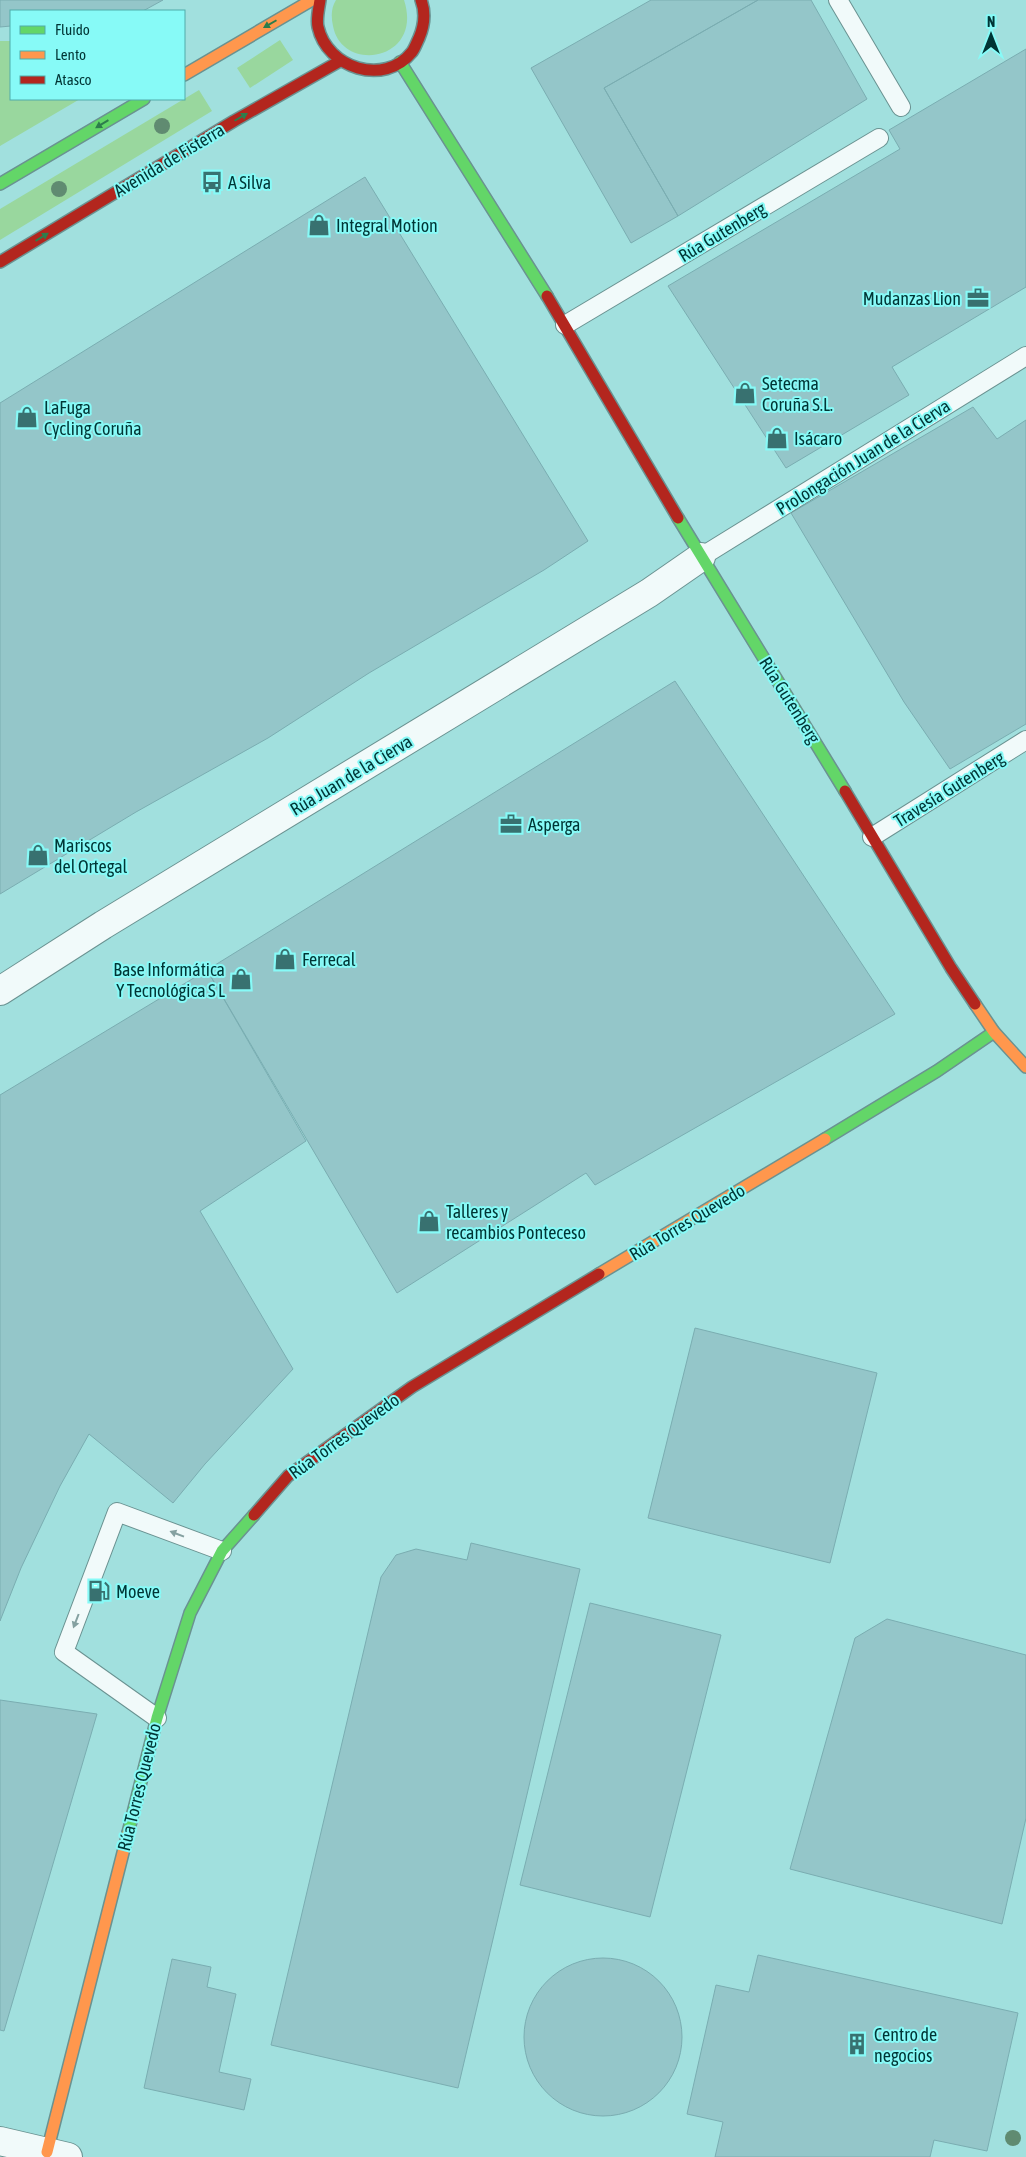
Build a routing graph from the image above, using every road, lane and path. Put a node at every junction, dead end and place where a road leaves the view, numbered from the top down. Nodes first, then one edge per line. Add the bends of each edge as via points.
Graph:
1 (312, 0) edge
2 (320, 0) edge
3 (838, 0) edge
4 (424, 1) edge
5 (340, 62) junction
6 (400, 62) junction
7 (185, 74) edge
8 (142, 100) edge
9 (901, 107) dead end
10 (879, 138) dead end
11 (0, 184) edge
12 (0, 262) edge
13 (565, 325) junction
14 (1026, 356) edge
15 (701, 557) junction
16 (1026, 740) edge
17 (872, 837) junction
18 (0, 991) edge
19 (994, 1032) junction
20 (1026, 1068) edge
21 (222, 1551) junction
22 (157, 1718) junction
23 (4, 2147) edge
24 (58, 2154) edge

1 -> 7 street
2 - 5 street via 317,24 321,38
3 - 9 lane
4 - 6 street via 421,36
5 - 6 street via 364,71 389,68
12 -> 5 street, Avenida de Fisterra via 234,121
6 - 13 street, Rúa Gutenberg
8 -> 11 street
10 - 13 lane, Rúa Gutenberg
13 - 15 street, Rúa Gutenberg
14 - 15 lane, Prolongación Juan de la Cierva
15 - 17 street, Rúa Gutenberg
15 - 18 street, Rúa Juan de la Cierva via 648,594 111,920
16 - 17 lane, Travesía Gutenberg
17 - 19 street, Rúa Gutenberg
19 - 20 street, Rúa Gutenberg
19 - 21 street, Rúa Torres Quevedo via 937,1071 412,1386 288,1476
21 - 22 street, Rúa Torres Quevedo via 190,1613
21 -> 22 lane via 117,1512 64,1652
22 - 24 street, Rúa Torres Quevedo
23 - 24 street

